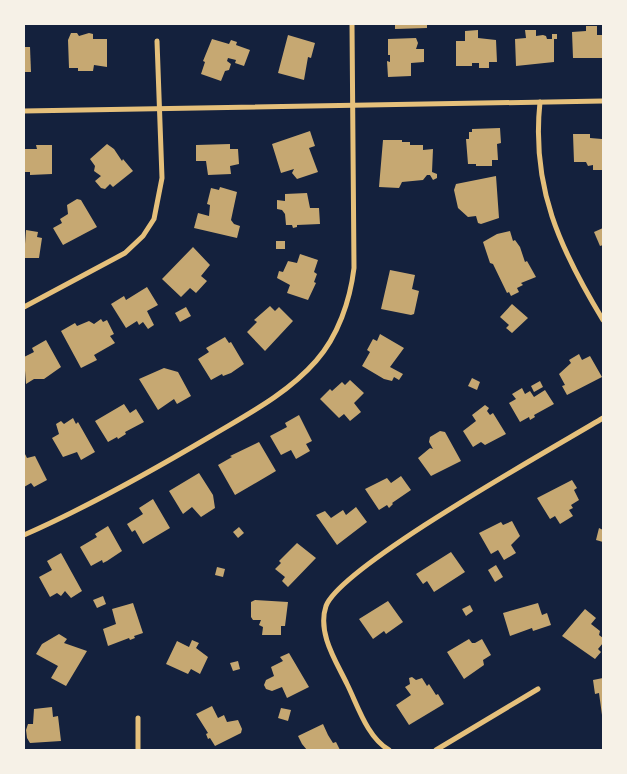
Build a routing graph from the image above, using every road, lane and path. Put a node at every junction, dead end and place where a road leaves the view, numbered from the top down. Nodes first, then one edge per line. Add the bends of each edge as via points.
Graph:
1 (352, 24) edge
2 (157, 41) dead end
3 (603, 101) edge
4 (540, 102) junction
5 (354, 106) junction
6 (159, 110) junction
7 (24, 111) edge
8 (24, 307) edge
9 (603, 320) edge
10 (603, 418) edge
11 (24, 535) edge
12 (538, 689) dead end
13 (138, 718) dead end
14 (138, 750) edge
15 (389, 750) edge
16 (436, 750) edge

1 - 5 street
2 - 6 street
3 - 4 street
4 - 5 street
4 - 9 street via 537,144 551,218 573,269
5 - 6 street
5 - 11 street via 353,282 335,332 316,361 293,384 149,473
6 - 7 street
6 - 8 street via 162,178 154,219 143,236 125,253
10 - 15 street via 416,531 342,584 330,598 324,614 325,636 373,735
12 - 16 street
13 - 14 street

